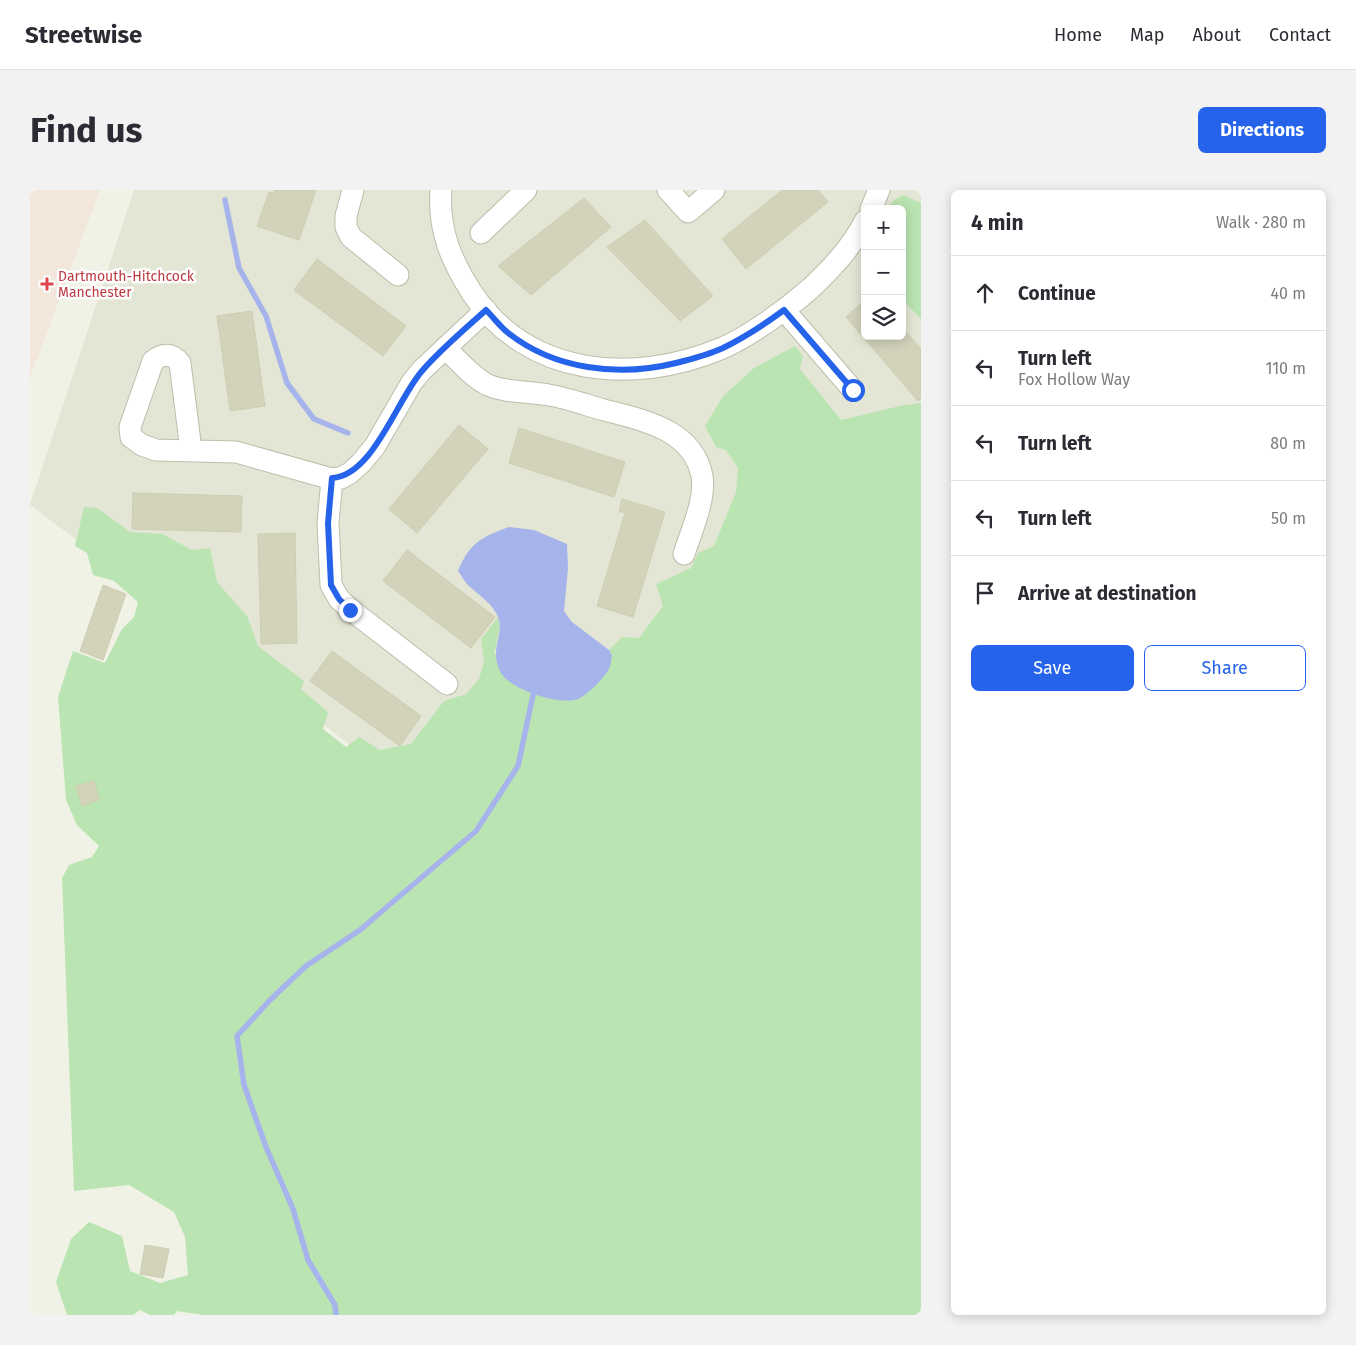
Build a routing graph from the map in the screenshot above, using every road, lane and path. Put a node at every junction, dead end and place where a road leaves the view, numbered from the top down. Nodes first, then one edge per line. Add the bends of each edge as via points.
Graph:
1 (354, 190) edge
2 (441, 190) edge
3 (526, 190) edge
4 (668, 190) edge
5 (714, 190) edge
6 (879, 190) edge
7 (872, 205) edge
8 (861, 229) edge
9 (482, 233) dead end
10 (398, 275) dead end
11 (486, 310) junction
12 (784, 310) junction
13 (444, 348) junction
14 (853, 390) dead end
15 (191, 450) dead end
16 (332, 478) junction
17 (684, 554) dead end
18 (447, 684) dead end

1 - 10 street via 346,216 346,227 351,237
2 - 11 street via 444,237 462,277
3 - 9 street
4 - 5 street via 688,212
6 - 7 street
8 - 12 street via 845,254
11 - 12 street via 507,331 545,354 588,368 633,370 656,368 722,349
11 - 13 street
12 - 14 street
13 - 16 street via 412,382 375,446 361,463 341,478
13 - 17 street via 489,385 550,395 642,420 674,434 686,445 702,476 699,508
15 - 16 street via 236,452
16 - 18 street via 328,523 331,585 350,610

